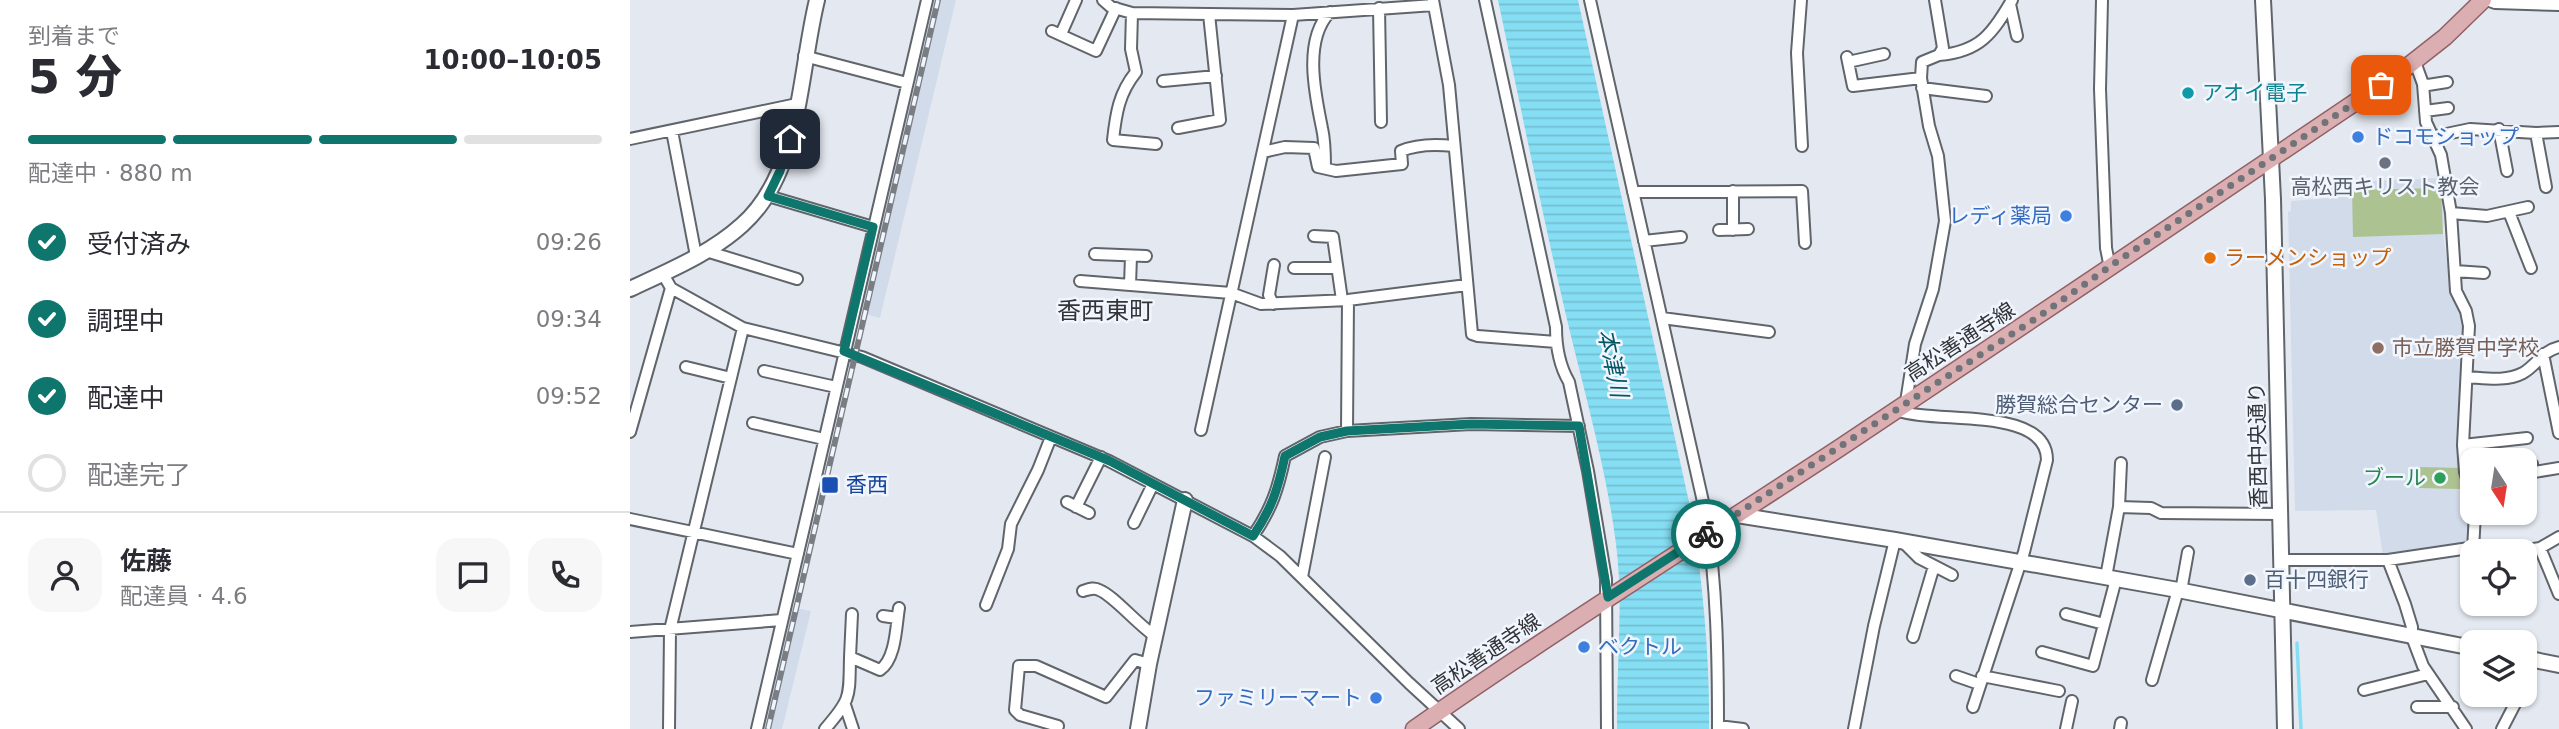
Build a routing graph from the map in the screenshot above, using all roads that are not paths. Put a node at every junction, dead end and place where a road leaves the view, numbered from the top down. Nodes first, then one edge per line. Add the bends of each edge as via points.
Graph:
1 (817, 0) edge
2 (927, 0) edge
3 (1076, 0) edge
4 (1103, 0) edge
5 (1485, 0) edge
6 (1590, 0) edge
7 (1801, 0) edge
8 (1935, 0) edge
9 (2102, 0) edge
10 (2263, 0) edge
11 (2485, 0) edge
12 (1434, 2) edge
13 (2011, 2) edge
14 (2559, 5) edge
15 (1116, 8) junction
16 (1334, 8) edge
17 (1378, 8) junction
18 (1132, 13) junction
19 (1209, 14) junction
20 (1293, 15) junction
21 (2017, 36) dead end
22 (1884, 54) dead end
23 (1939, 55) junction
24 (804, 56) junction
25 (2414, 62) junction
26 (1216, 76) junction
27 (1163, 80) dead end
28 (2448, 82) dead end
29 (907, 83) junction
30 (1922, 83) junction
31 (2423, 84) junction
32 (1986, 96) dead end
33 (797, 104) junction
34 (2448, 107) dead end
35 (2425, 111) junction
36 (1381, 122) dead end
37 (1178, 128) dead end
38 (2499, 129) junction
39 (671, 131) junction
40 (2559, 132) edge
41 (2536, 133) junction
42 (2432, 137) junction
43 (630, 139) edge
44 (1156, 144) dead end
45 (1454, 146) junction
46 (1802, 146) dead end
47 (1263, 152) junction
48 (2270, 159) junction
49 (1325, 167) junction
50 (2507, 171) dead end
51 (2546, 187) dead end
52 (1733, 191) junction
53 (1633, 192) junction
54 (768, 196) junction
55 (2528, 207) dead end
56 (2509, 212) junction
57 (2451, 213) junction
58 (873, 227) junction
59 (1748, 229) dead end
60 (1719, 230) dead end
61 (1733, 230) junction
62 (1314, 236) dead end
63 (1681, 237) dead end
64 (1644, 240) junction
65 (1805, 243) dead end
66 (701, 253) junction
67 (1095, 254) dead end
68 (1131, 256) junction
69 (1146, 256) dead end
70 (1274, 265) dead end
71 (1294, 268) dead end
72 (1337, 268) junction
73 (2110, 268) junction
74 (2532, 268) dead end
75 (2455, 271) junction
76 (2484, 273) dead end
77 (663, 274) junction
78 (797, 279) dead end
79 (1080, 281) dead end
80 (1130, 285) junction
81 (1467, 285) junction
82 (671, 288) junction
83 (630, 289) edge
84 (1231, 293) junction
85 (1345, 300) junction
86 (1273, 303) junction
87 (1662, 318) junction
88 (743, 328) junction
89 (1769, 332) dead end
90 (1556, 342) junction
91 (2559, 347) edge
92 (844, 351) junction
93 (2543, 354) junction
94 (686, 366) dead end
95 (764, 371) dead end
96 (2467, 377) junction
97 (731, 378) junction
98 (836, 387) junction
99 (1902, 406) junction
100 (632, 415) edge
101 (753, 422) dead end
102 (1579, 426) junction
103 (1201, 430) dead end
104 (1347, 431) junction
105 (630, 432) edge
106 (2559, 433) edge
107 (1051, 437) junction
108 (2526, 438) dead end
109 (824, 439) junction
110 (2463, 445) junction
111 (2464, 448) edge
112 (1101, 457) junction
113 (1325, 457) dead end
114 (2121, 463) dead end
115 (2538, 467) edge
116 (2559, 468) edge
117 (1310, 471) dead end
118 (1322, 474) junction
119 (1153, 484) junction
120 (1185, 500) junction
121 (2119, 507) junction
122 (1089, 513) dead end
123 (2280, 514) junction
124 (1737, 515) junction
125 (1301, 517) dead end
126 (630, 519) edge
127 (1313, 520) junction
128 (1134, 523) dead end
129 (693, 532) junction
130 (1704, 534) junction
131 (1253, 536) junction
132 (2559, 537) edge
133 (1898, 540) junction
134 (2537, 548) edge
135 (2540, 548) junction
136 (2460, 549) edge
137 (2188, 552) dead end
138 (798, 554) junction
139 (2281, 560) junction
140 (2388, 560) junction
141 (2020, 562) junction
142 (2554, 564) edge
143 (1934, 566) junction
144 (1952, 575) dead end
145 (1302, 577) junction
146 (2111, 578) junction
147 (1083, 591) dead end
148 (2179, 591) junction
149 (2559, 594) edge
150 (1612, 595) junction
151 (986, 605) dead end
152 (2282, 611) junction
153 (852, 614) dead end
154 (2066, 614) dead end
155 (883, 616) dead end
156 (782, 620) junction
157 (2104, 624) junction
158 (670, 630) junction
159 (630, 632) edge
160 (1155, 636) junction
161 (1913, 637) dead end
162 (2412, 637) junction
163 (2460, 646) edge
164 (2042, 652) dead end
165 (850, 657) junction
166 (2537, 660) edge
167 (1149, 664) junction
168 (2559, 665) edge
169 (2428, 674) junction
170 (1956, 676) dead end
171 (1981, 680) junction
172 (2152, 680) dead end
173 (2364, 690) dead end
174 (2059, 691) dead end
175 (845, 705) junction
176 (1973, 707) dead end
177 (2417, 707) dead end
178 (2513, 707) edge
179 (2453, 708) junction
180 (2074, 709) dead end
181 (1440, 711) junction
182 (1058, 726) dead end
183 (1718, 727) edge
184 (669, 729) edge
185 (757, 729) edge
186 (825, 729) edge
187 (853, 729) edge
188 (1138, 729) edge
189 (1415, 729) edge
190 (1459, 729) edge
191 (1606, 729) edge
192 (1743, 729) edge
193 (1854, 729) edge
194 (2066, 729) edge
195 (2285, 729) edge
196 (2466, 729) edge
197 (2502, 729) edge

1 - 24 street
2 - 29 street
3 - 15 street via 1056,33 1096,51
4 - 15 street
5 - 90 street
6 - 53 street
7 - 46 street via 1797,53
8 - 23 street via 1943,48
9 - 73 street via 2100,89
10 - 48 street, 香西中央通り
11 - 14 street
11 - 25 main road, 高松善通寺線
12 - 17 street
12 - 45 street
13 - 21 street
13 - 23 street via 1990,35 1957,54
15 - 18 street
16 - 17 street
16 - 20 street
16 - 49 street via 1315,41 1314,94 1323,130
17 - 36 street
18 - 19 street
18 - 44 street via 1136,72 1124,87 1113,139
19 - 20 street
19 - 26 street
20 - 47 street
22 - 30 street via 1847,59 1853,86
23 - 30 street via 1922,62
24 - 29 street
24 - 33 street
25 - 31 street
25 - 48 main road, 高松善通寺線
26 - 27 street
26 - 37 street via 1220,120
28 - 31 street
29 - 58 street
30 - 32 street
30 - 99 street via 1938,156 1945,221 1933,289
31 - 35 street
33 - 39 street
33 - 54 street via 786,155
34 - 35 street
35 - 42 street
38 - 41 street
38 - 42 street
38 - 50 street
39 - 43 street
39 - 66 street
40 - 41 street
41 - 51 street
42 - 57 street via 2441,155
45 - 49 street via 1411,147 1401,151 1402,164 1396,165 1336,171
45 - 81 street
47 - 49 street via 1314,148 1318,167
47 - 84 street
48 - 73 main road, 高松善通寺線
48 - 123 street, 香西中央通り
52 - 53 street
52 - 61 street
52 - 65 street via 1802,191
53 - 64 street
54 - 58 street
54 - 66 street via 743,224
55 - 56 street
56 - 57 street via 2487,216
56 - 74 street
57 - 75 street
58 - 92 street
59 - 61 street
60 - 61 street
62 - 72 street via 1333,237
63 - 64 street
64 - 87 street
66 - 77 street
66 - 78 street
67 - 68 street
68 - 69 street
68 - 80 street
70 - 86 street via 1269,295
71 - 72 street
72 - 85 street
73 - 99 main road, 高松善通寺線
75 - 76 street
75 - 96 street via 2456,291 2469,326
77 - 82 street
77 - 83 street
79 - 80 street
80 - 84 street
81 - 85 street
81 - 90 street via 1472,334
82 - 88 street
82 - 100 street
84 - 86 street via 1261,304
84 - 103 street
85 - 86 street
85 - 104 street
87 - 89 street
87 - 130 street
88 - 92 street
88 - 97 street
90 - 102 street
91 - 93 street
92 - 98 street
92 - 107 street
93 - 96 street via 2514,376
93 - 106 street
94 - 97 street
95 - 98 street
96 - 110 street
97 - 129 street
98 - 109 street
99 - 124 main road, 高松善通寺線
99 - 141 street via 1920,416 2010,422 2042,442 2047,460
100 - 105 street
101 - 109 street
102 - 104 street via 1471,424
102 - 150 street
104 - 131 street via 1320,437 1285,456 1274,501
107 - 112 street
107 - 151 street via 1011,524 1008,549
108 - 110 street
109 - 138 street
110 - 111 street
112 - 119 street
112 - 122 street via 1071,505
113 - 118 street
114 - 121 street
115 - 116 street
117 - 118 street
118 - 127 street
119 - 120 street
119 - 128 street
120 - 131 street
120 - 160 street
121 - 123 street via 2151,508 2161,513
121 - 146 street
123 - 139 street, 香西中央通り
124 - 130 main road, 高松善通寺線
124 - 133 street
125 - 127 street
126 - 129 street
127 - 145 street
129 - 138 street
129 - 158 street
130 - 150 main road, 高松善通寺線
130 - 183 street via 1716,605
131 - 145 street
132 - 135 street
133 - 141 street
133 - 143 street
133 - 193 street via 1874,626
134 - 135 street
135 - 142 street
136 - 140 street
137 - 148 street
138 - 156 street
139 - 140 street
139 - 152 street, 香西中央通り
140 - 162 street
141 - 146 street
141 - 171 street
142 - 149 street
143 - 144 street
143 - 161 street
145 - 181 street
146 - 148 street
146 - 157 street
147 - 160 street via 1101,590
148 - 152 street
148 - 172 street
150 - 181 main road, 高松善通寺線
150 - 191 street
152 - 162 street
152 - 195 street, 香西中央通り
153 - 165 street
154 - 157 street
155 - 165 street via 898,613 884,667 880,670
156 - 158 street
156 - 185 street
157 - 164 street via 2093,666
158 - 159 street
158 - 184 street
160 - 167 street
162 - 163 street
162 - 169 street
165 - 175 street
166 - 168 street
167 - 182 street via 1135,660 1106,697 1036,666 1019,666 1015,710
167 - 188 street
169 - 173 street
169 - 179 street
170 - 171 street
171 - 174 street
171 - 176 street
175 - 186 street
175 - 187 street
177 - 179 street
178 - 197 street
179 - 196 street
180 - 194 street
181 - 189 main road, 高松善通寺線
181 - 190 street
183 - 192 street

